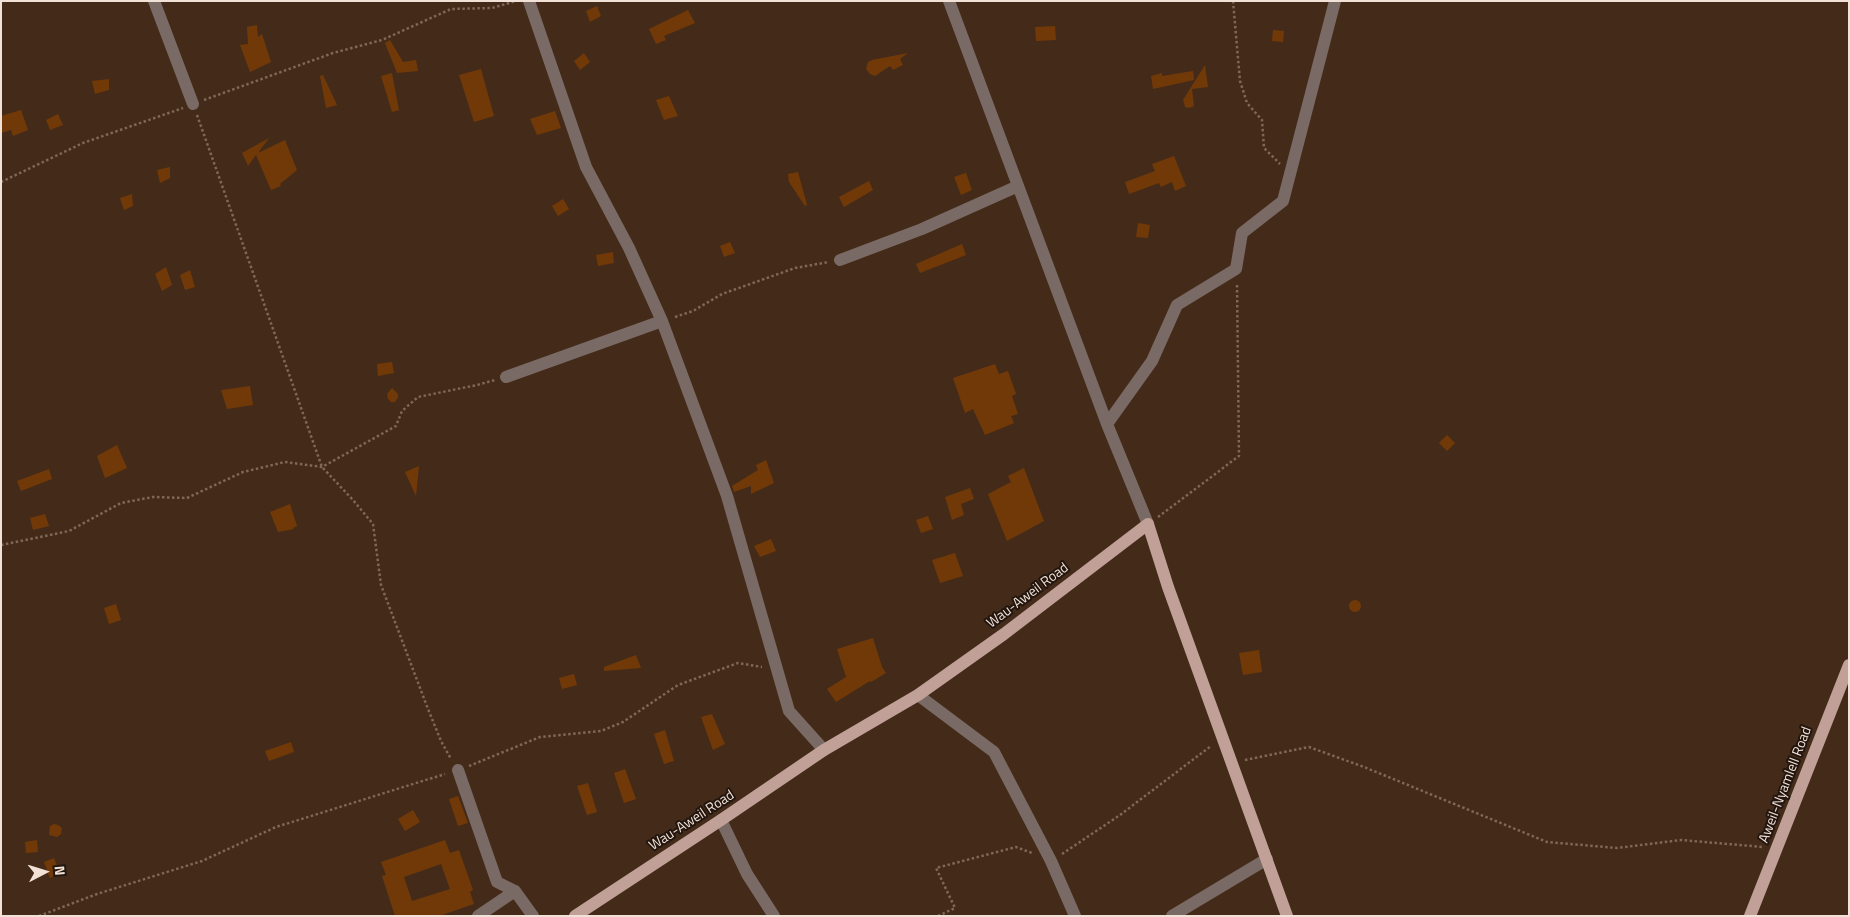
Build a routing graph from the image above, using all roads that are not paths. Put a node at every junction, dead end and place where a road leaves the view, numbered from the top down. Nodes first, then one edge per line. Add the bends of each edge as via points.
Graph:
1 (154, 1) edge
2 (528, 1) edge
3 (949, 1) edge
4 (1335, 1) edge
5 (193, 104) road end
6 (1018, 186) junction
7 (840, 260) road end
8 (662, 321) junction
9 (506, 377) road end
10 (1107, 424) junction
11 (1148, 524) junction
12 (1849, 665) edge
13 (918, 694) junction
14 (824, 750) junction
15 (458, 770) road end
16 (721, 820) junction
17 (1267, 860) junction
18 (515, 891) junction
19 (478, 916) edge
20 (533, 916) edge
21 (575, 916) edge
22 (774, 916) edge
23 (1075, 916) edge
24 (1172, 916) edge
25 (1287, 916) edge
26 (1750, 916) edge

1 - 5 street
2 - 8 street via 586,167 629,248
3 - 6 street
4 - 10 street via 1283,201 1242,233 1236,269 1177,305 1152,361
6 - 7 street via 922,229
6 - 10 street
8 - 9 street
8 - 14 street via 727,496 789,711
10 - 11 street
11 - 13 main road, Wau-Aweil Road via 1004,634
11 - 17 main road
12 - 26 main road, Aweil-Nyamlell Road
13 - 14 main road, Wau-Aweil Road
13 - 23 street via 994,752 1051,861
14 - 16 main road, Wau-Aweil Road
15 - 18 street via 497,882
16 - 21 main road, Wau-Aweil Road
16 - 22 street via 747,874
17 - 24 street
17 - 25 main road
18 - 19 street
18 - 20 street

